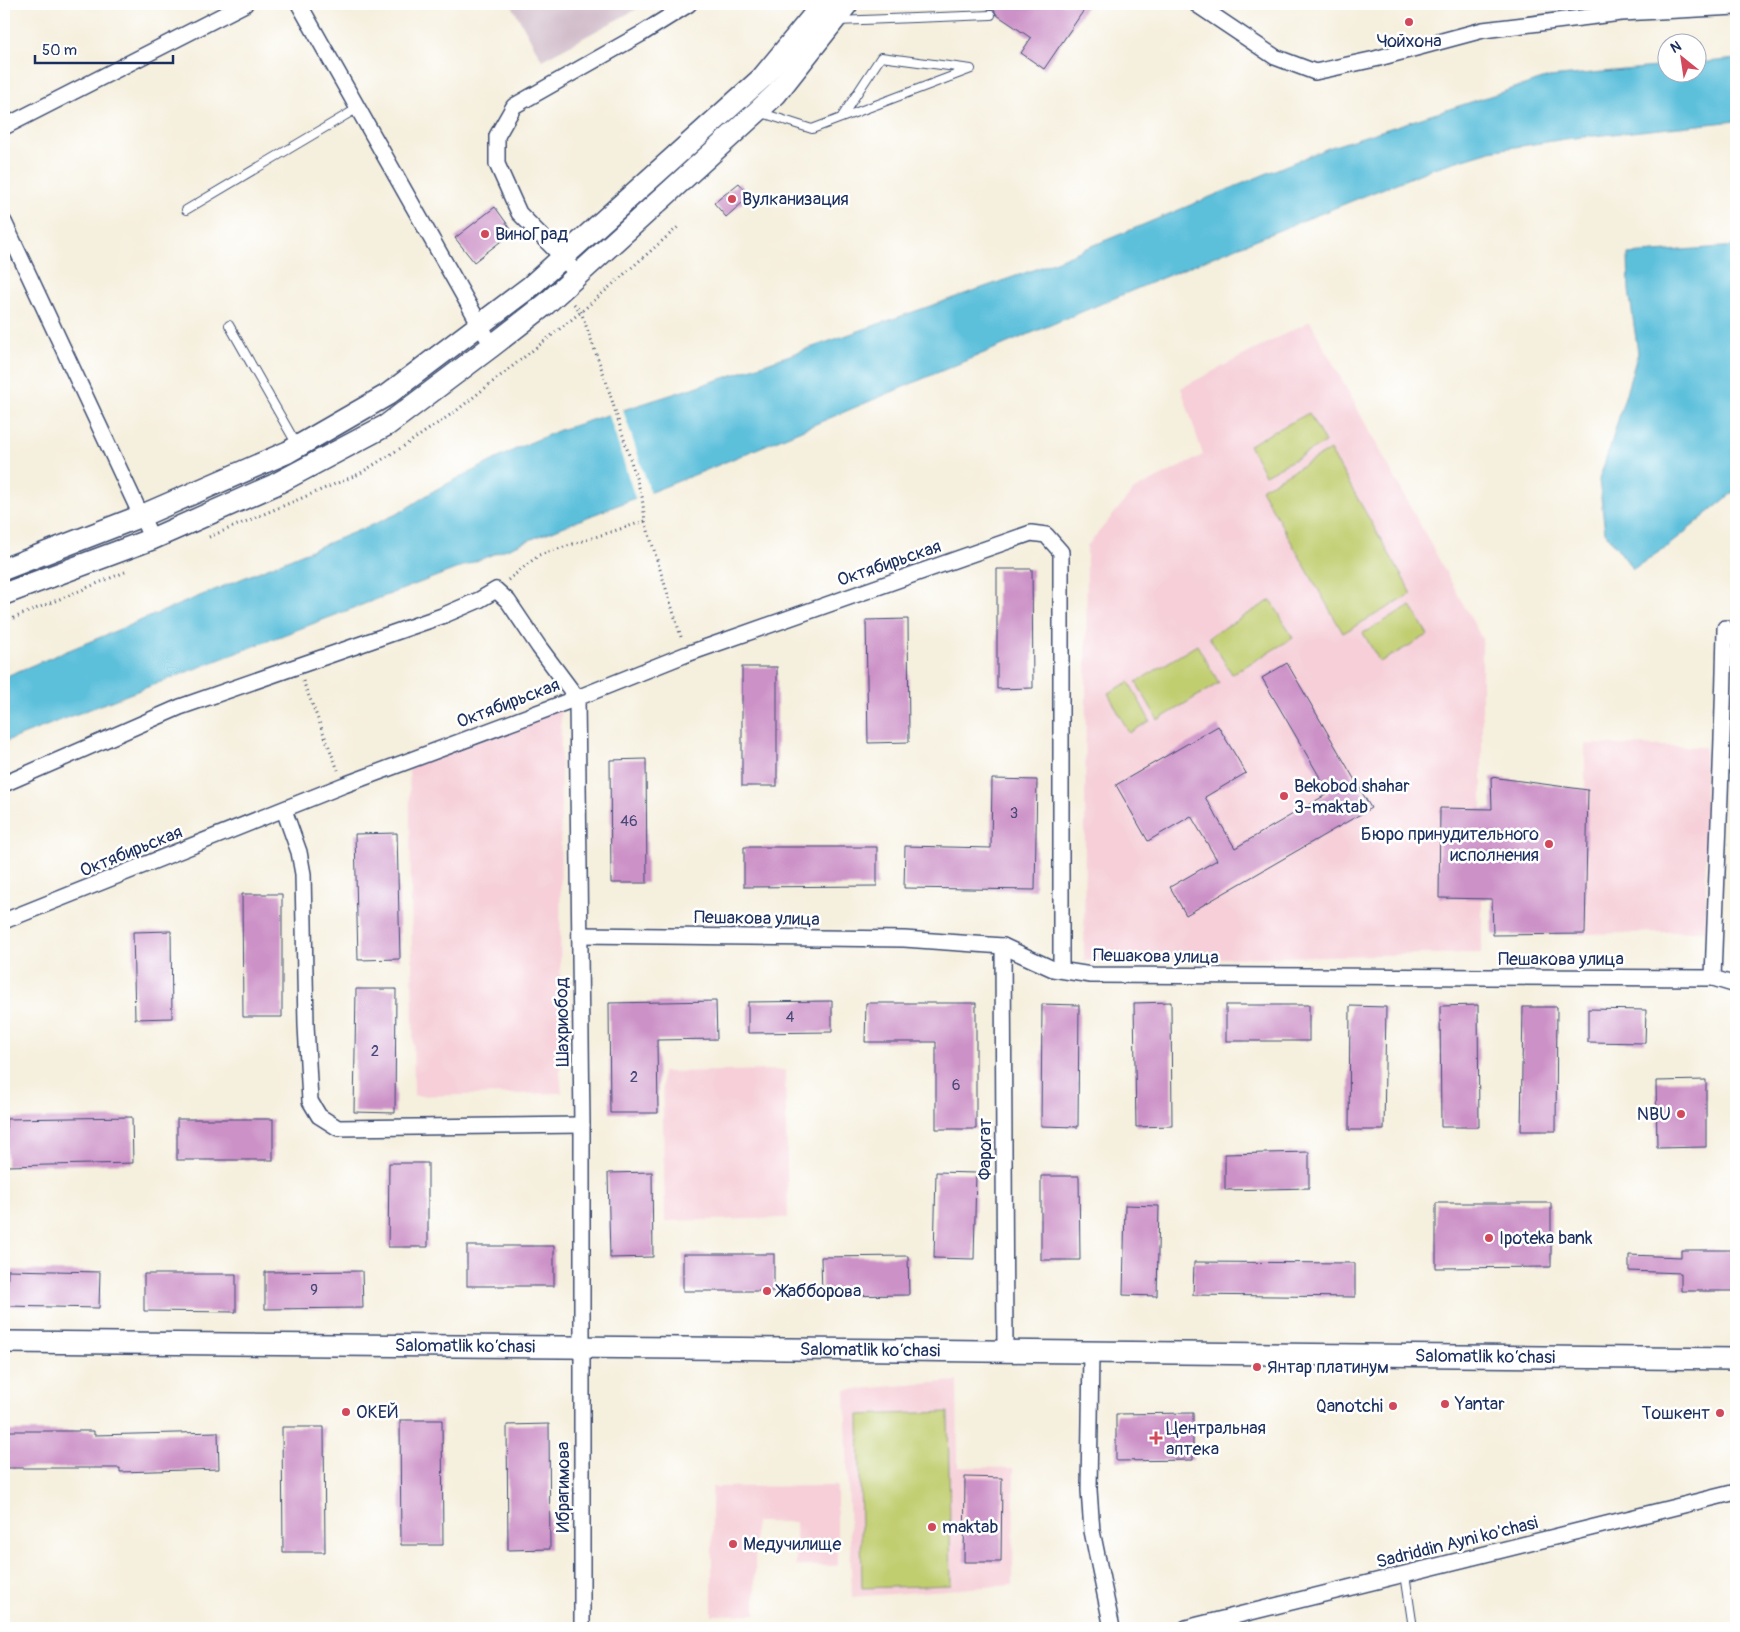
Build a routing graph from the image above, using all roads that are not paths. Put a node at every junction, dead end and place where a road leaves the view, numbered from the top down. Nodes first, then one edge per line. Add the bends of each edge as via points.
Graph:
1 (245, 4) edge
2 (299, 4) edge
3 (689, 4) edge
4 (847, 4) edge
5 (1196, 4) edge
6 (1736, 7) edge
7 (825, 11) edge
8 (991, 15) dead end
9 (358, 108) junction
10 (758, 112) junction
11 (841, 118) junction
12 (4, 127) edge
13 (186, 210) dead end
14 (4, 222) edge
15 (563, 258) junction
16 (578, 275) junction
17 (229, 325) dead end
18 (480, 326) junction
19 (492, 346) junction
20 (298, 446) junction
21 (141, 516) junction
22 (152, 539) junction
23 (4, 569) edge
24 (4, 594) edge
25 (1725, 628) dead end
26 (576, 698) junction
27 (4, 784) edge
28 (284, 810) junction
29 (4, 921) edge
30 (580, 935) junction
31 (1003, 946) junction
32 (1061, 970) junction
33 (1713, 978) junction
34 (1736, 986) edge
35 (582, 1125) junction
36 (4, 1342) edge
37 (582, 1346) junction
38 (1005, 1352) junction
39 (1091, 1352) junction
40 (1736, 1359) edge
41 (1736, 1492) edge
42 (1405, 1574) junction
43 (582, 1628) edge
44 (1112, 1628) edge
45 (1186, 1628) edge
46 (1413, 1628) edge

1 - 12 street
2 - 9 street
3 - 15 street via 514,106 497,136 496,164 519,213
4 - 7 main road
5 - 6 street via 1275,57 1315,72 1483,30 1621,13
7 - 8 lane
7 - 10 main road via 776,94
7 - 15 main road via 762,78
9 - 13 lane
9 - 18 street
10 - 11 lane via 812,129
10 - 16 main road
11 - 11 lane via 962,73 971,69 881,58
14 - 21 street
15 - 16 street
15 - 18 main road
16 - 19 main road
17 - 20 lane
18 - 19 street
18 - 20 main road via 387,394
19 - 22 main road via 387,425 274,485
20 - 21 main road
21 - 22 street
21 - 23 main road
22 - 24 main road
25 - 33 street
26 - 27 street via 508,601 496,590 442,616 180,707
26 - 28 street, Октябирьская
26 - 30 street, Шахриобод
26 - 32 street, Октябирьская via 686,654 1031,533 1046,535 1061,552
28 - 29 street, Октябирьская
28 - 35 street via 299,852 302,874 310,1101 319,1116 338,1128
30 - 31 street, Пешакова улица via 904,939
30 - 35 street, Шахриобод
31 - 32 street, Пешакова улица
31 - 38 street, Фарогат
32 - 33 street, Пешакова улица via 1101,975
33 - 34 street, Пешакова улица
35 - 37 street, Шахриобод
36 - 37 main road, Salomatlik ko‘chasi
37 - 38 main road, Salomatlik ko‘chasi
37 - 43 street, Ибрагимова
38 - 39 main road, Salomatlik ko‘chasi
39 - 40 main road, Salomatlik ko‘chasi
39 - 44 street via 1089,1490 1092,1531
41 - 42 street, Sadriddin Ayni ko'chasi
42 - 45 street, Sadriddin Ayni ko'chasi
42 - 46 lane

